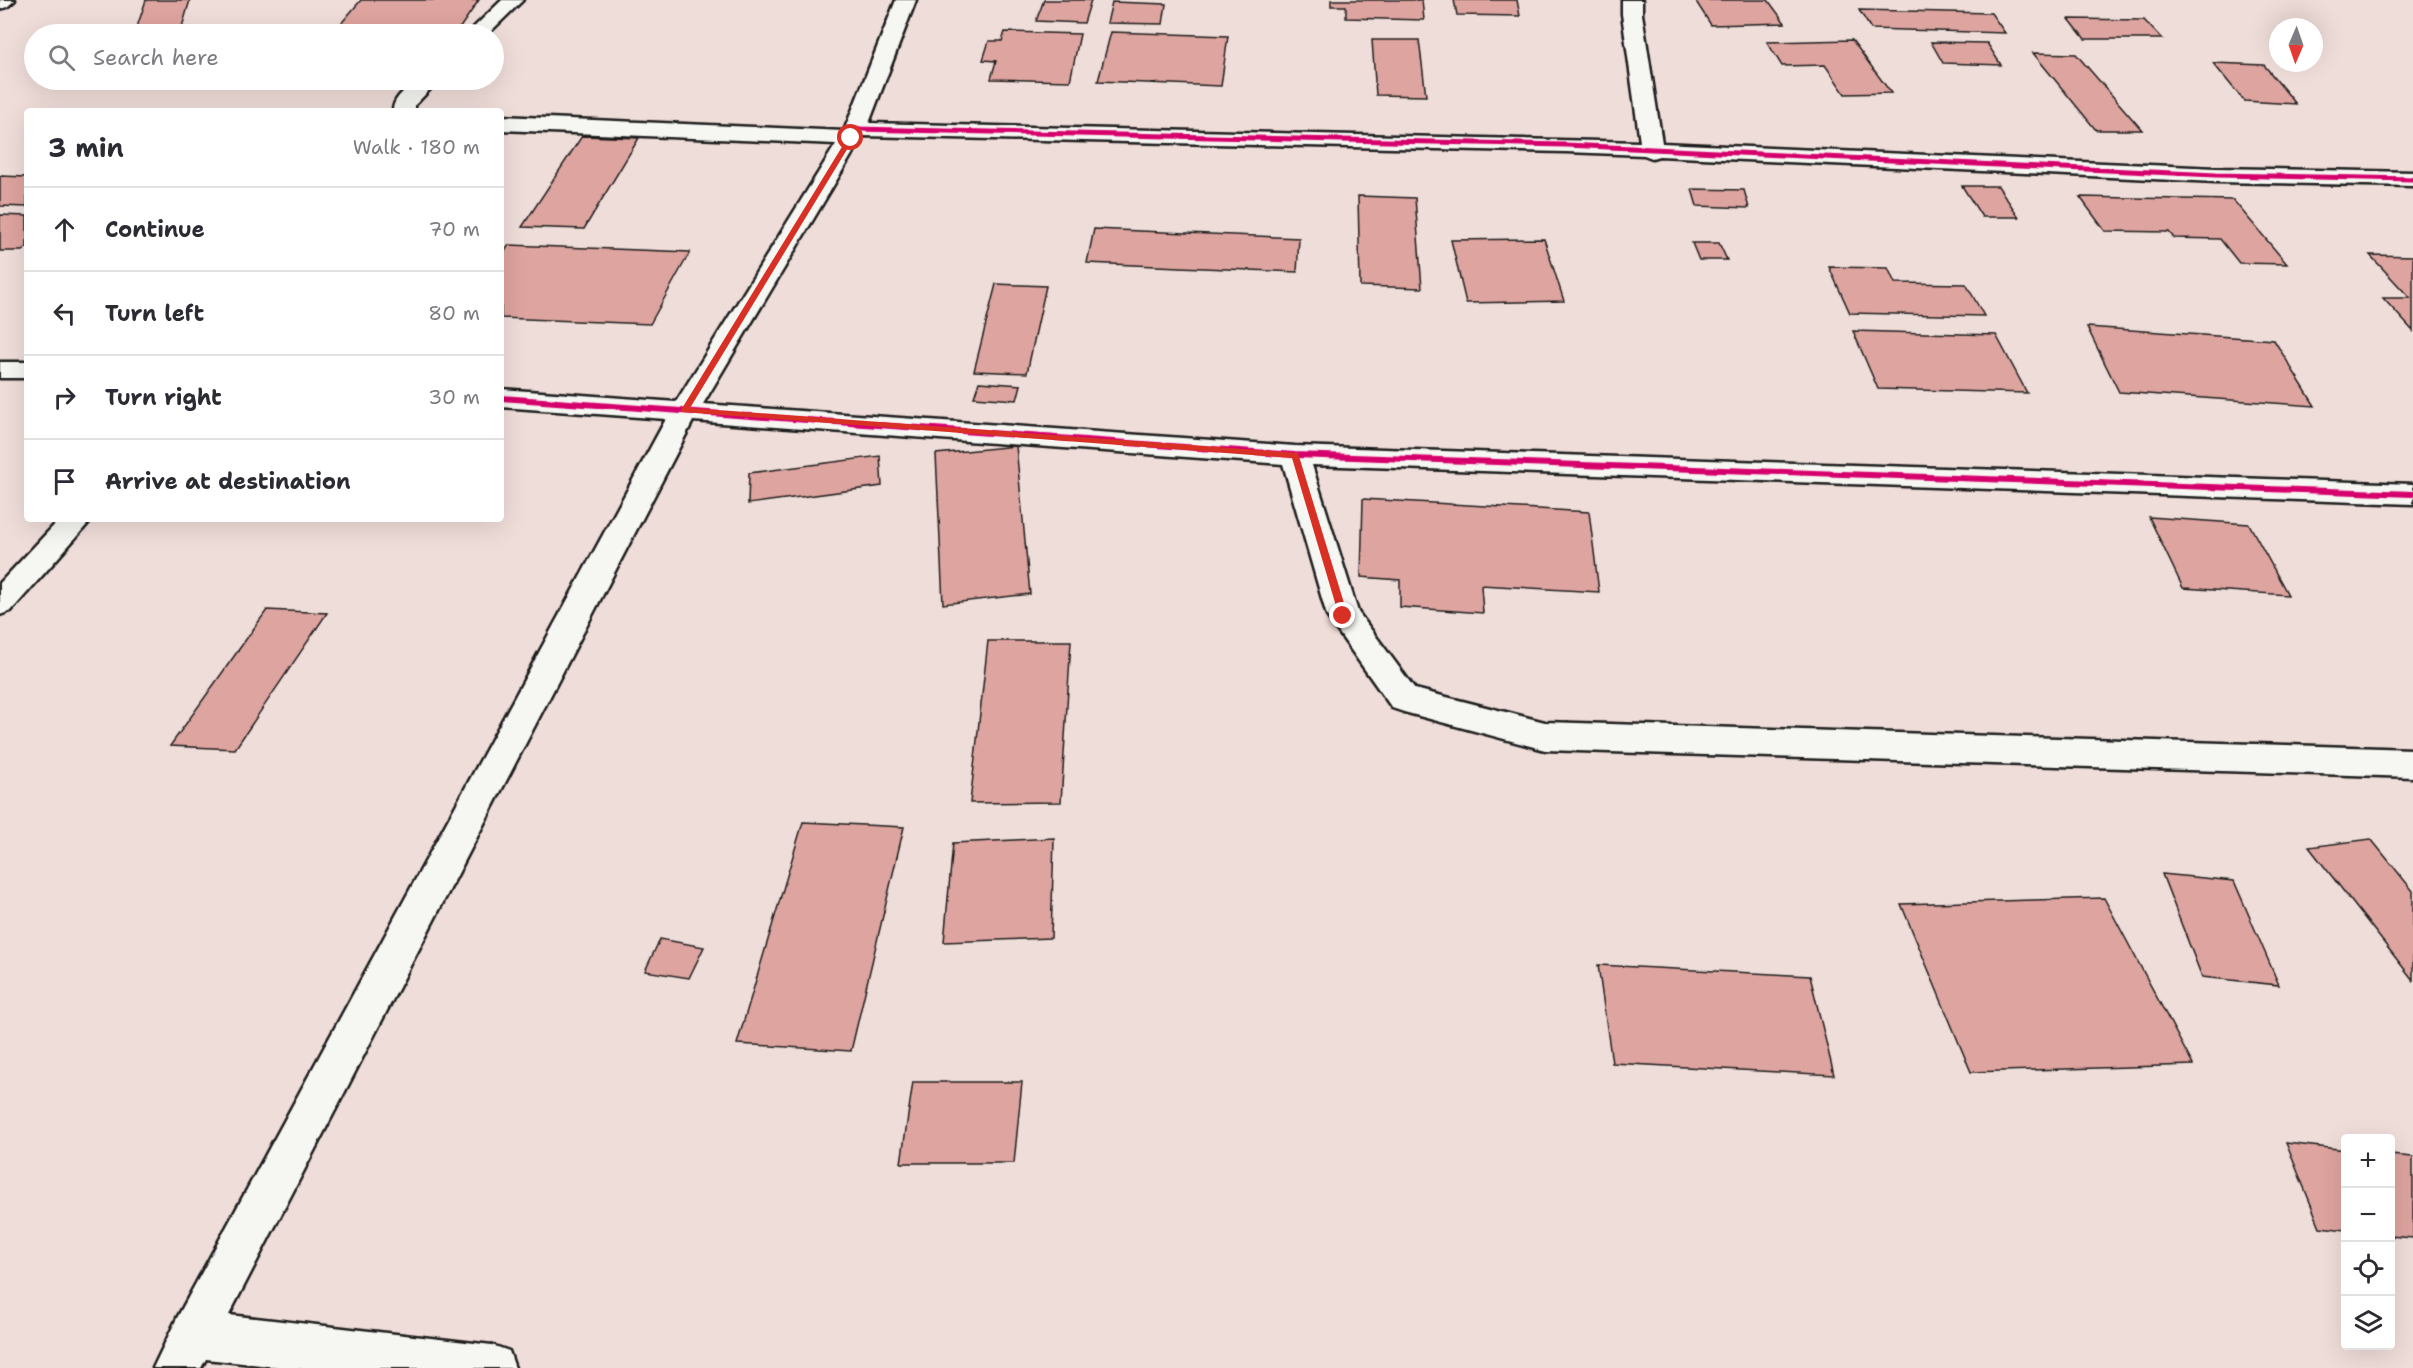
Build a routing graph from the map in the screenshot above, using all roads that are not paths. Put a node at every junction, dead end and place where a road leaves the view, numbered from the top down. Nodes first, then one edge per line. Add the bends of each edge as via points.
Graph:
1 (5, 0) edge
2 (513, 0) edge
3 (906, 0) edge
4 (1632, 0) edge
5 (0, 3) edge
6 (488, 24) edge
7 (418, 90) edge
8 (404, 108) edge
9 (504, 123) edge
10 (853, 134) junction
11 (1652, 151) junction
12 (2413, 179) edge
13 (0, 370) edge
14 (24, 370) edge
15 (504, 398) edge
16 (685, 410) junction
17 (1295, 455) junction
18 (2413, 494) edge
19 (74, 522) edge
20 (0, 603) edge
21 (2413, 763) edge
22 (184, 1351) edge
23 (492, 1368) edge

1 - 5 street
2 - 6 street
3 - 10 street
4 - 11 street
7 - 8 street via 404,103
9 - 10 street
10 - 11 street via 1566,145
10 - 16 street
11 - 12 street via 2216,175
13 - 14 street
15 - 16 street
16 - 17 street
16 - 22 street
17 - 18 street
17 - 21 street via 1343,616 1404,699 1545,736
19 - 20 street
22 - 23 street

